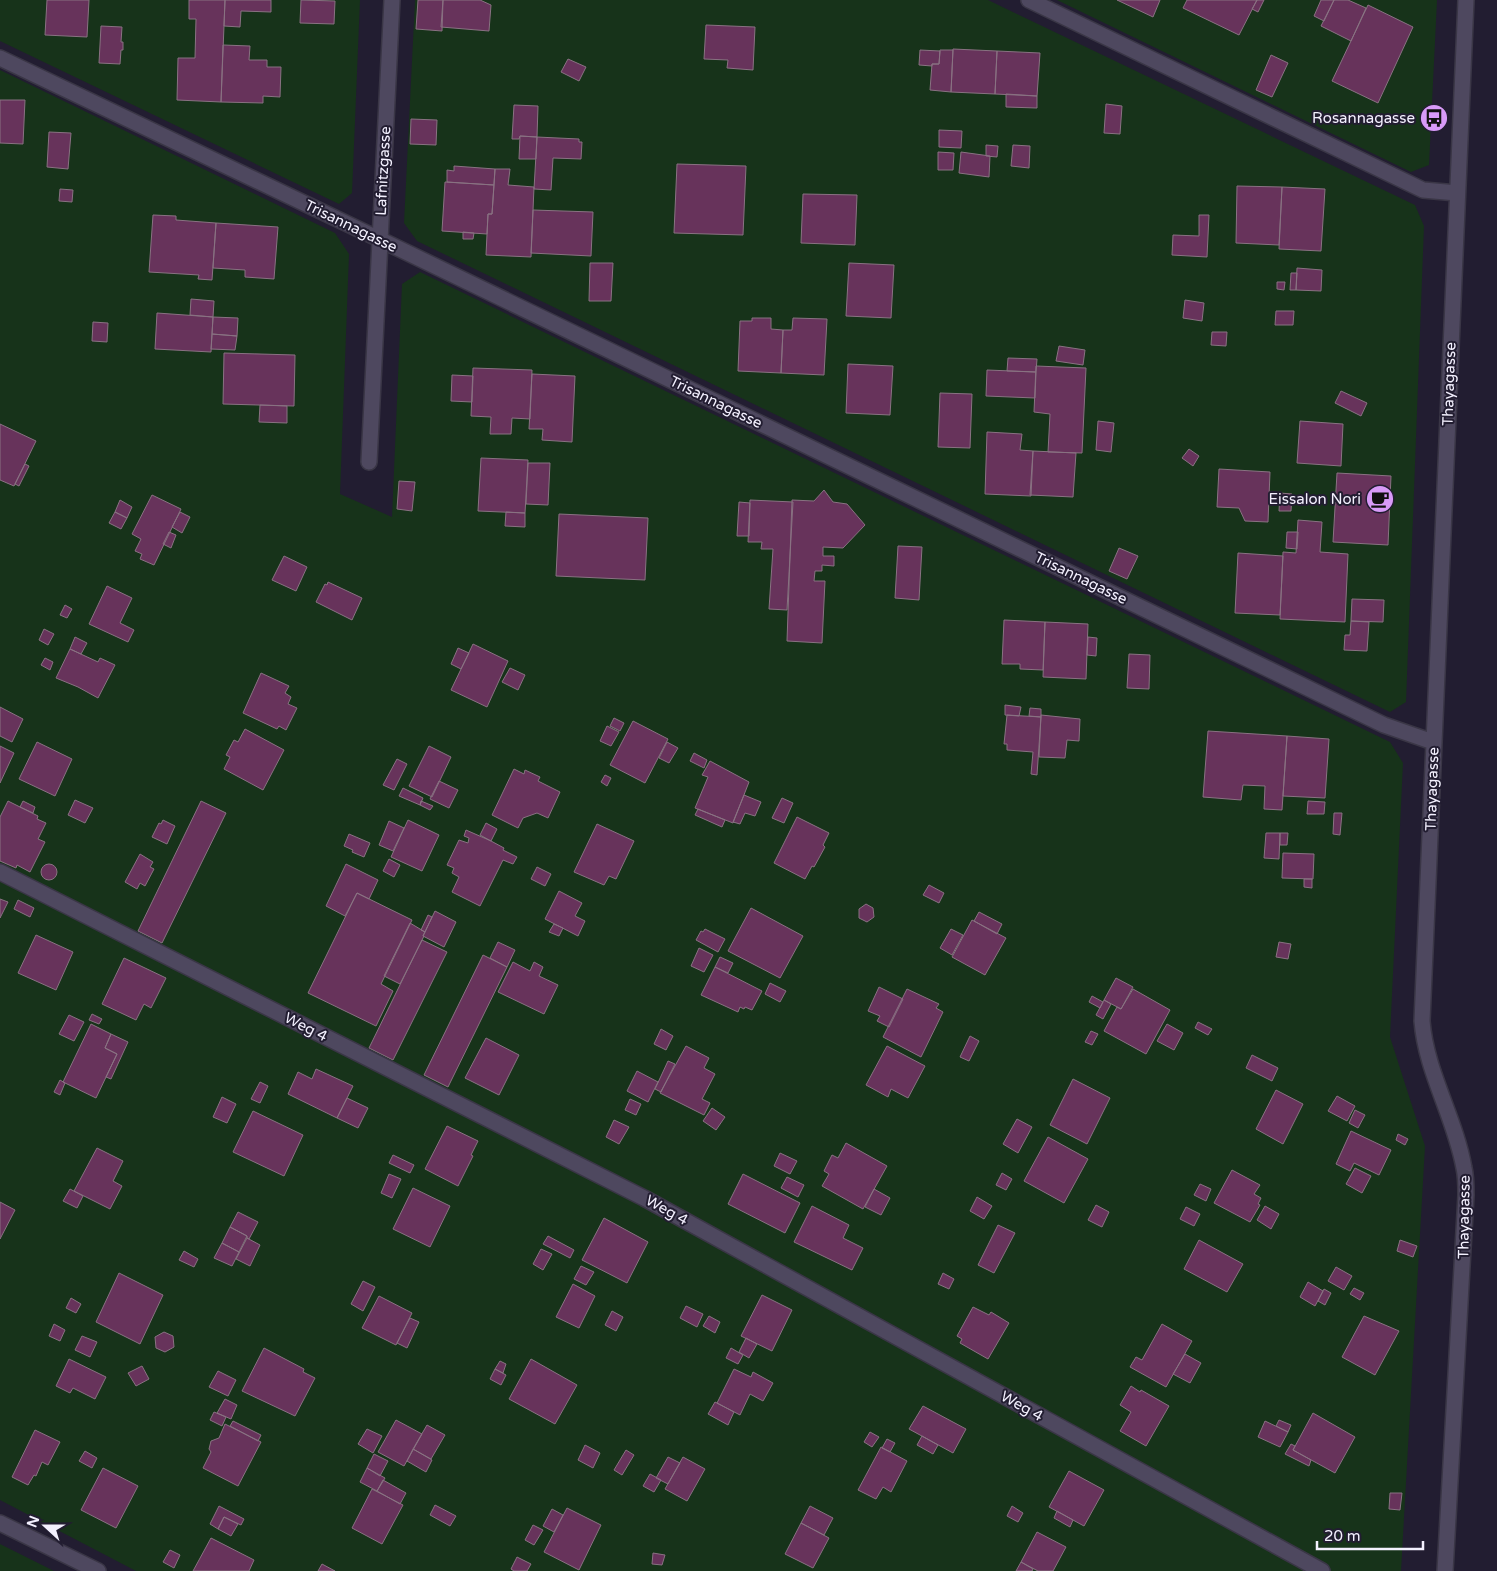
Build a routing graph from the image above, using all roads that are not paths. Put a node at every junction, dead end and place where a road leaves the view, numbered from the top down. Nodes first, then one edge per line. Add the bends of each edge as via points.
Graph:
1 (392, 0) edge
2 (1029, 0) edge
3 (1466, 0) edge
4 (0, 58) edge
5 (1457, 194) junction
6 (379, 239) junction
7 (369, 462) dead end
8 (1434, 742) junction
9 (0, 872) edge
10 (0, 1523) edge
11 (98, 1571) edge
12 (1322, 1571) edge
13 (1445, 1571) edge

1 - 6 street, Lafnitzgasse
2 - 5 street via 1423,190
3 - 5 street, Thayagasse
4 - 6 street, Trisannagasse
5 - 8 street, Thayagasse
6 - 7 street, Lafnitzgasse
6 - 8 street, Trisannagasse via 1375,721
8 - 13 street, Thayagasse via 1423,1040 1457,1142 1464,1168 1466,1195
9 - 12 street, Weg 4 via 644,1198
10 - 11 street

